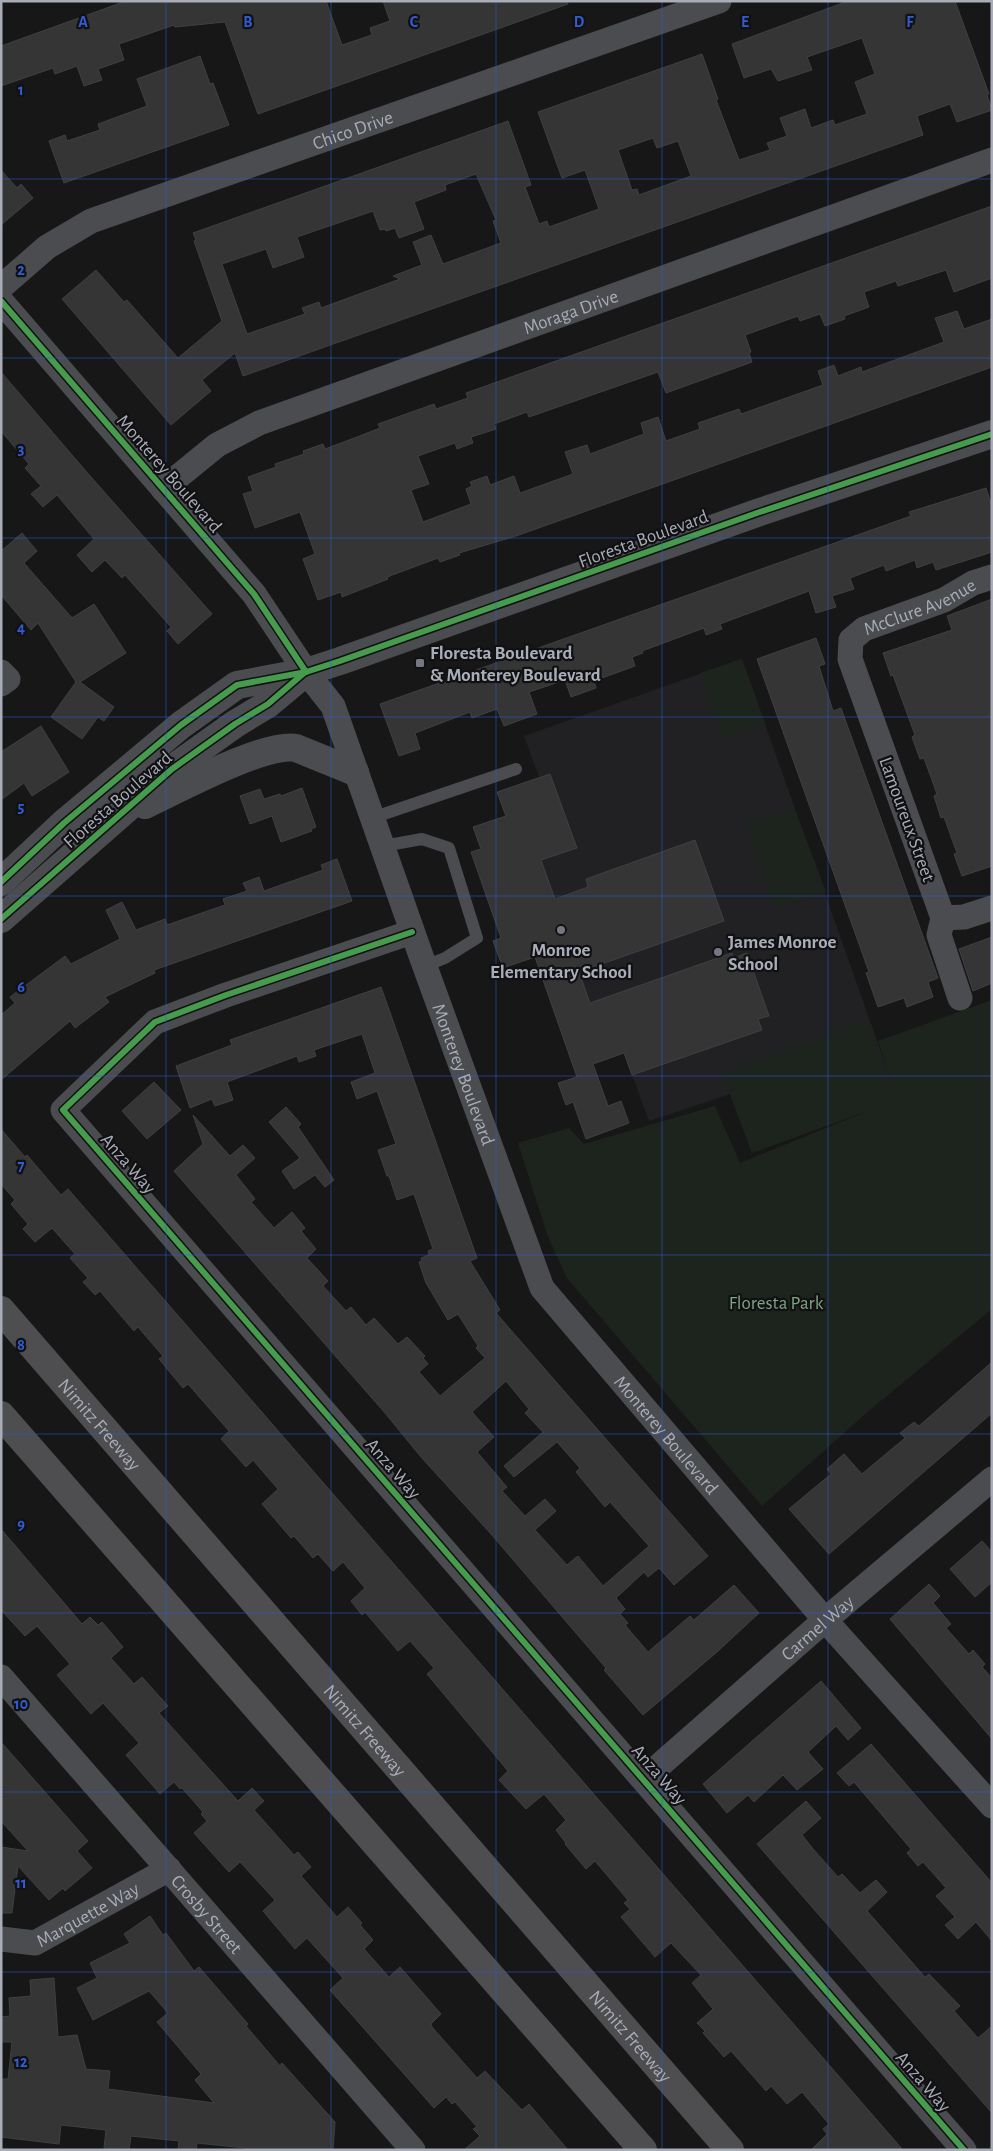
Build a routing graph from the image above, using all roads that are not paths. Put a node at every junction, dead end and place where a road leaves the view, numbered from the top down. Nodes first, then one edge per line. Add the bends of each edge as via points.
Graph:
1 (719, 1) edge
2 (992, 160) edge
3 (1, 287) edge
4 (1, 301) edge
5 (992, 434) edge
6 (163, 489) junction
7 (992, 577) edge
8 (851, 640) joint
9 (306, 672) junction
10 (516, 769) dead end
11 (356, 772) junction
12 (372, 818) junction
13 (114, 819) junction
14 (382, 846) junction
15 (1, 882) edge
16 (992, 908) edge
17 (943, 918) junction
18 (1, 919) edge
19 (412, 932) junction
20 (425, 966) junction
21 (960, 998) dead end
22 (1, 1310) edge
23 (1, 1415) edge
24 (992, 1478) edge
25 (825, 1620) junction
26 (1, 1677) edge
27 (644, 1779) junction
28 (989, 1797) edge
29 (168, 1869) junction
30 (1, 1939) edge
31 (413, 2150) edge
32 (643, 2150) edge
33 (730, 2150) edge
34 (964, 2150) edge

1 - 3 street, Chico Drive via 91,221 47,247
2 - 6 street, Moraga Drive via 259,423 217,444
4 - 6 street, Monterey Boulevard
5 - 9 street, Floresta Boulevard
6 - 9 street, Monterey Boulevard via 254,594
7 - 8 street, McClure Avenue via 973,583 944,600 864,629
8 - 17 street, Lamoureux Street via 850,660
9 - 11 street, Monterey Boulevard via 333,706
9 - 13 street, Floresta Boulevard via 268,704 172,769
9 - 15 street, Floresta Boulevard via 237,685 181,725 64,823
10 - 12 lane
11 - 12 street, Monterey Boulevard
11 - 13 street via 288,746 239,761
12 - 14 street, Monterey Boulevard
13 - 18 street, Floresta Boulevard
14 - 19 street, Monterey Boulevard
14 - 20 lane via 422,839 449,848 478,938 446,958
16 - 17 street via 964,917
17 - 21 street, Lamoureux Street via 939,936
19 - 20 street, Monterey Boulevard
19 - 27 street, Anza Way via 226,994 155,1022 63,1110
20 - 25 street, Monterey Boulevard via 542,1288
22 - 33 highway, Nimitz Freeway
23 - 32 highway
24 - 25 street, Carmel Way
25 - 27 street, Carmel Way
25 - 28 street, Monterey Boulevard
26 - 29 street, Crosby Street
27 - 34 street, Anza Way
29 - 30 street, Marquette Way via 35,1943
29 - 31 street, Crosby Street

